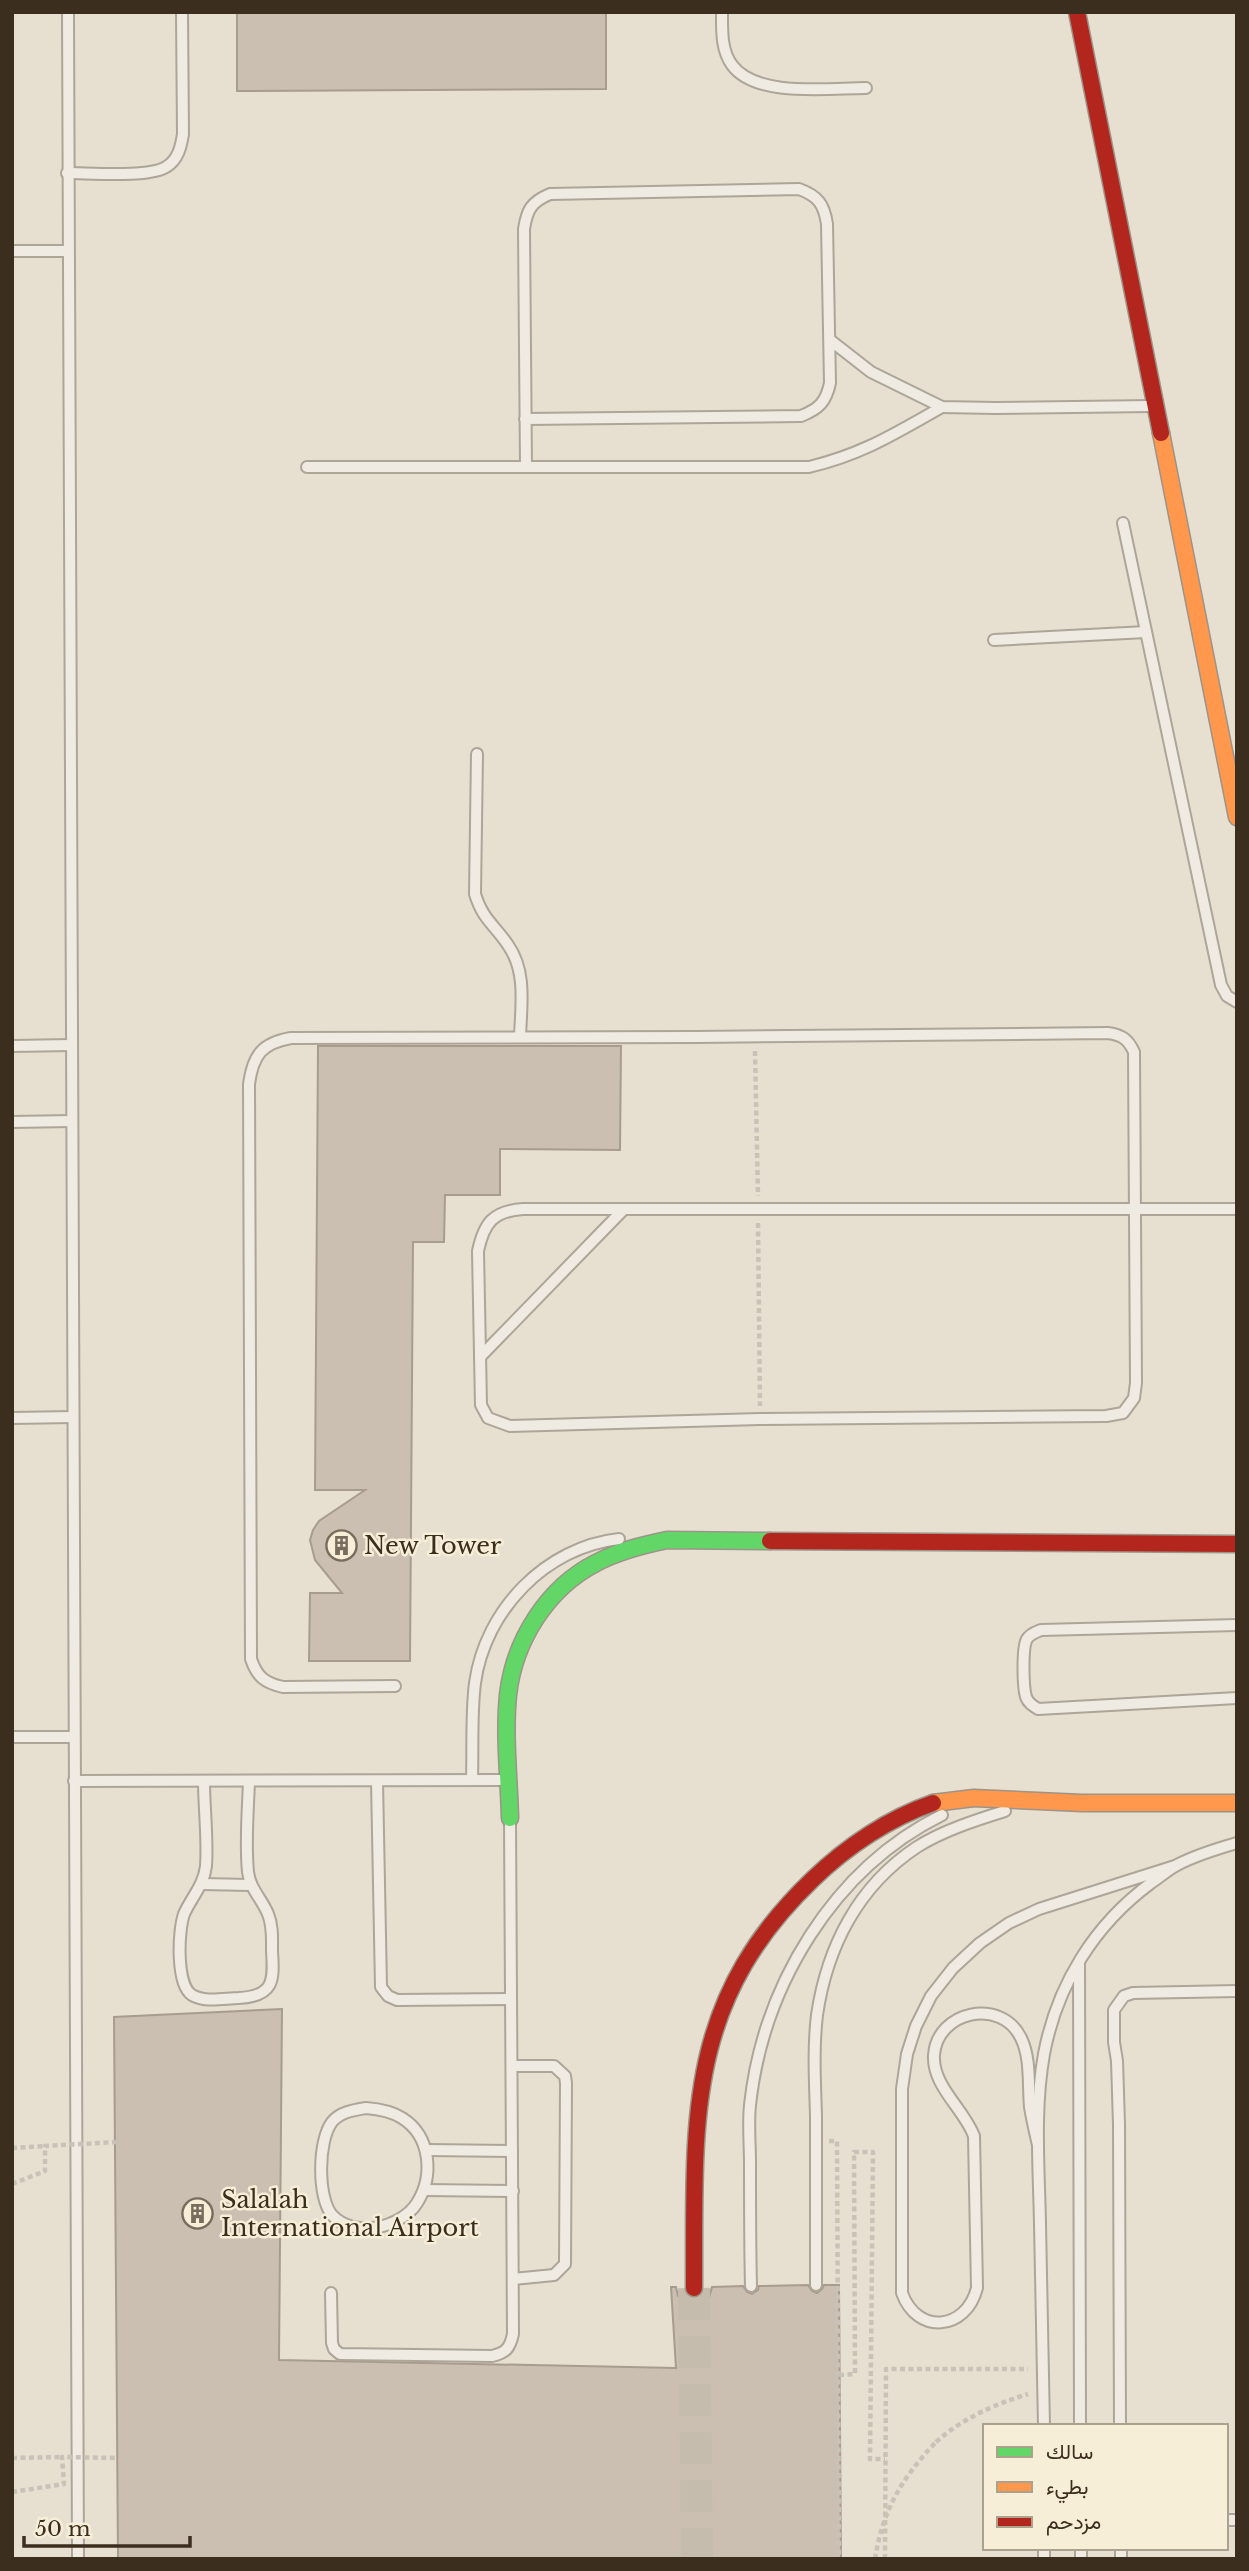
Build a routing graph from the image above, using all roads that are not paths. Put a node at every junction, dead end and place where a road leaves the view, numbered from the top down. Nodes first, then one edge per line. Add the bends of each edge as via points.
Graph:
1 (68, 12) edge
2 (182, 12) edge
3 (722, 12) edge
4 (1077, 12) edge
5 (866, 88) dead end
6 (67, 173) junction
7 (12, 251) edge
8 (67, 251) junction
9 (830, 340) junction
10 (1156, 406) junction
11 (942, 407) junction
12 (525, 419) junction
13 (307, 467) dead end
14 (526, 467) junction
15 (1123, 523) dead end
16 (1146, 632) junction
17 (994, 640) dead end
18 (477, 754) dead end
19 (1237, 817) edge
20 (1237, 1002) edge
21 (520, 1037) junction
22 (72, 1045) junction
23 (12, 1046) edge
24 (72, 1121) junction
25 (12, 1122) edge
26 (624, 1209) junction
27 (1135, 1209) junction
28 (1237, 1209) edge
29 (480, 1357) junction
30 (73, 1417) junction
31 (12, 1418) edge
32 (667, 1539) junction
33 (1237, 1544) edge
34 (1237, 1625) edge
35 (395, 1686) dead end
36 (1237, 1698) edge
37 (12, 1737) edge
38 (74, 1737) junction
39 (472, 1779) junction
40 (509, 1780) junction
41 (204, 1781) junction
42 (249, 1781) junction
43 (377, 1781) junction
44 (74, 1782) junction
45 (1006, 1800) junction
46 (1031, 1802) junction
47 (1237, 1803) edge
48 (510, 1818) joint
49 (1237, 1843) edge
50 (875, 1859) junction
51 (1175, 1866) junction
52 (886, 1870) junction
53 (202, 1884) junction
54 (250, 1885) junction
55 (1079, 1960) junction
56 (1237, 1991) edge
57 (511, 1999) junction
58 (512, 2066) junction
59 (1038, 2145) junction
60 (426, 2150) junction
61 (512, 2151) junction
62 (425, 2190) junction
63 (513, 2191) junction
64 (513, 2279) junction
65 (816, 2285) dead end
66 (751, 2286) dead end
67 (694, 2288) tunnel mouth
68 (331, 2293) dead end
69 (1044, 2424) edge
70 (1080, 2424) edge
71 (1121, 2424) edge
72 (78, 2559) edge

1 - 6 lane
2 - 6 lane via 183,134 179,153 167,167 149,173
3 - 5 lane via 722,41 732,65 751,82 776,88
4 - 10 street
6 - 8 lane
7 - 8 lane
8 - 22 lane
9 - 11 lane via 871,372
9 - 12 lane via 827,398 816,410 801,416
9 - 12 lane via 827,225 825,208 814,195 799,189 550,194 535,200 524,229
10 - 11 lane
10 - 19 street
11 - 14 lane via 876,445 808,467
12 - 14 lane
13 - 14 lane
15 - 16 lane
16 - 17 lane
16 - 20 lane via 1221,985
18 - 21 lane via 475,894 480,909 517,963 522,984
21 - 27 lane via 1120,1035 1133,1052
21 - 35 lane via 291,1038 274,1041 252,1066 251,1659 256,1674 268,1684 283,1687
22 - 23 lane
22 - 24 lane
24 - 25 lane
24 - 30 lane
26 - 27 lane
26 - 29 lane
26 - 29 lane via 507,1210 493,1218 482,1231 478,1251
27 - 28 lane
27 - 29 lane via 1136,1383 1134,1398 1124,1413 510,1426 488,1418 481,1405
30 - 31 lane
30 - 38 lane
32 - 33 street
32 - 39 lane via 632,1537 585,1546 558,1557 511,1601 488,1640 475,1684
32 - 40 street via 614,1554 591,1566 569,1581 534,1620 513,1668 508,1693
34 - 36 lane via 1041,1630 1032,1633 1023,1650 1026,1698 1038,1709
37 - 38 lane
38 - 44 lane
39 - 40 lane
39 - 43 lane
40 - 48 street
41 - 42 lane
41 - 44 lane
41 - 53 lane via 206,1867
42 - 43 lane
42 - 54 lane
43 - 57 lane via 381,1987 397,2000
44 - 72 lane
45 - 46 street
45 - 50 lane via 942,1815 909,1832
45 - 67 street via 972,1797 941,1801 872,1833 830,1862 794,1896 762,1936 716,2025 703,2074 697,2124
46 - 47 street
46 - 52 lane via 919,1846
48 - 57 lane
49 - 51 lane
50 - 52 lane
50 - 66 lane via 824,1916 800,1951 766,2026 750,2108
51 - 55 lane via 1111,1918
51 - 59 lane via 1009,1923 953,1968 931,1996 907,2054 902,2089 902,2293 914,2314 935,2323 958,2318 974,2300 977,2288 974,2136 942,2085 934,2055 941,2035 957,2019 971,2013 1000,2017 1021,2037
52 - 65 lane via 842,1928 823,1986 815,2041
53 - 54 lane
53 - 54 lane via 180,1928 182,1981 186,1990 203,1999 254,1997 271,1984 271,1923
55 - 59 lane via 1051,2023
55 - 70 lane
56 - 71 lane via 1133,1993 1124,1996 1114,2010
57 - 58 lane
58 - 61 lane
58 - 64 lane via 547,2065 560,2070 566,2084 565,2264 554,2275
59 - 69 lane
60 - 61 lane
60 - 62 lane
60 - 62 lane via 403,2119 386,2110 366,2108 347,2112 332,2122 325,2138 322,2169 324,2201 333,2215 361,2228 400,2220
61 - 63 lane
62 - 63 lane
63 - 64 lane
64 - 68 lane via 510,2346 492,2356 340,2354 332,2343

